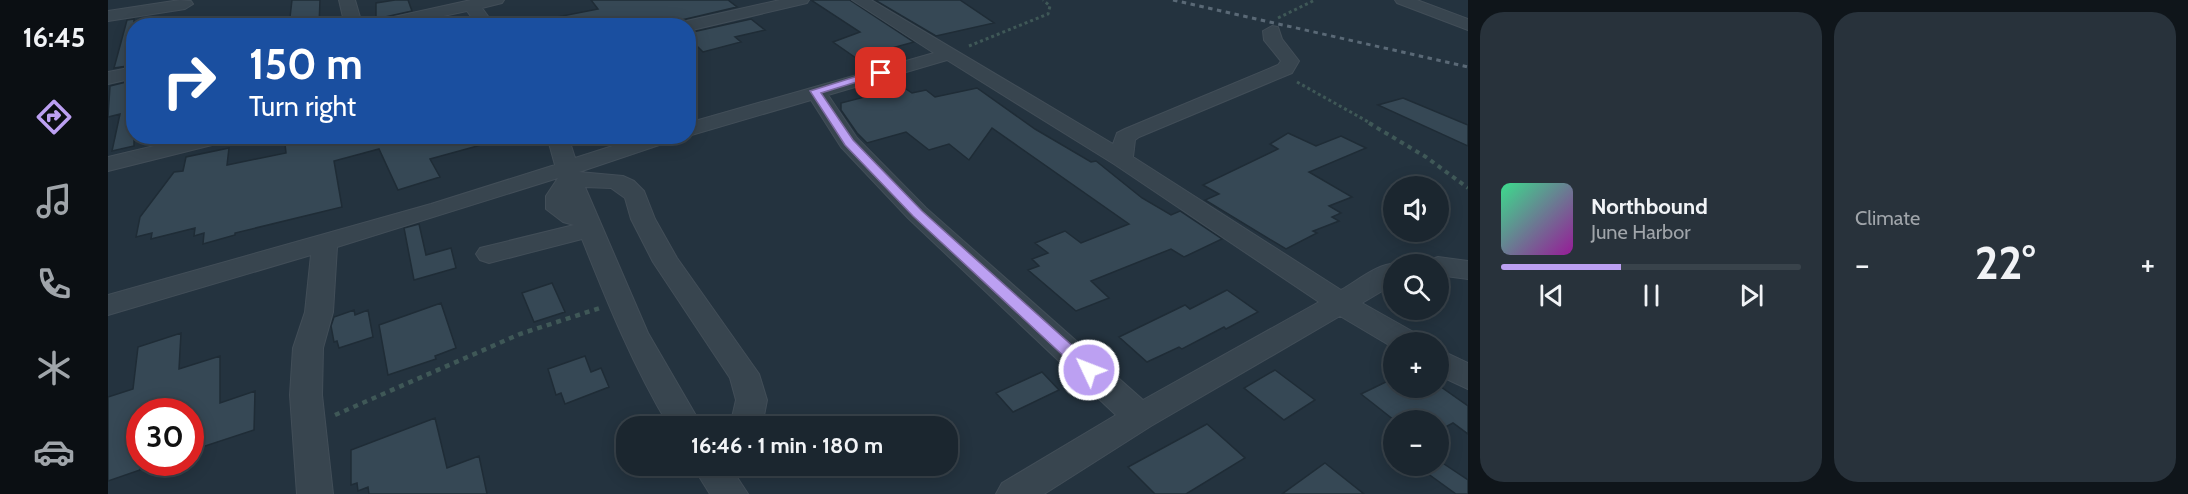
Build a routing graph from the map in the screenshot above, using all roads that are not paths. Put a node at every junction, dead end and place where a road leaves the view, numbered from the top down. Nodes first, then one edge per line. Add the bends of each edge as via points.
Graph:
1 (348, 0) edge
2 (496, 0) edge
3 (801, 0) edge
4 (860, 0) edge
5 (1403, 0) edge
6 (186, 2) edge
7 (471, 5) junction
8 (108, 16) edge
9 (180, 18) edge
10 (352, 18) edge
11 (408, 18) edge
12 (482, 18) edge
13 (696, 24) edge
14 (1468, 25) edge
15 (1273, 26) road end
16 (949, 54) junction
17 (126, 74) edge
18 (108, 78) edge
19 (815, 91) junction
20 (696, 128) edge
21 (192, 144) edge
22 (559, 144) edge
23 (646, 144) edge
24 (1122, 159) junction
25 (108, 164) edge
26 (568, 174) junction
27 (589, 224) junction
28 (325, 243) junction
29 (489, 254) dead end
30 (1449, 267) edge
31 (1468, 270) edge
32 (1383, 278) edge
33 (1340, 303) junction
34 (108, 305) edge
35 (1390, 332) edge
36 (1449, 366) edge
37 (1468, 377) edge
38 (680, 416) edge
39 (750, 416) edge
40 (1140, 417) junction
41 (315, 494) edge
42 (1014, 494) edge

1 - 10 street
2 - 7 street
3 - 13 street
4 - 16 street
5 - 14 street
6 - 8 street
6 - 9 street
7 - 11 street
7 - 12 street
15 - 24 street via 1272,40 1290,61 1282,71 1132,133 1125,138
16 - 19 street
16 - 24 street
17 - 18 street
19 - 20 street
19 - 40 street via 849,142 917,213
21 - 25 street
22 - 26 street
23 - 26 street
24 - 33 street
26 - 27 street
26 - 28 street
26 - 39 street via 615,181 636,196 643,219 666,262 744,374 753,402
27 - 29 street
27 - 38 street via 654,374
28 - 34 street
28 - 41 street via 320,312 308,348 307,427
30 - 31 street
32 - 33 street
33 - 35 street
33 - 40 street
36 - 37 street
40 - 42 street

